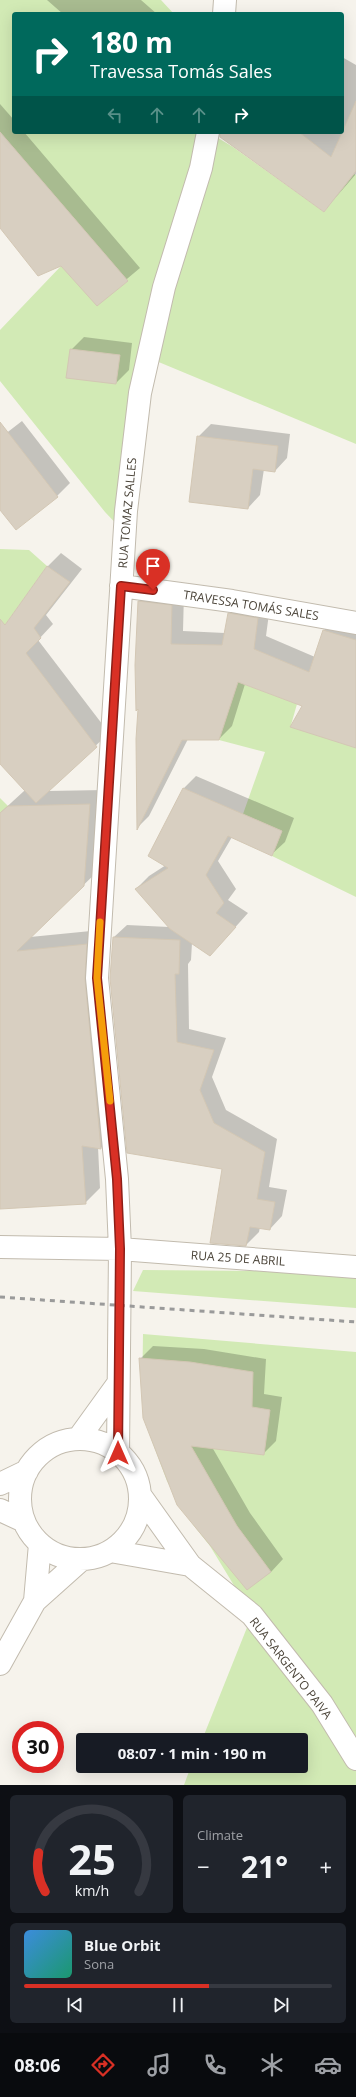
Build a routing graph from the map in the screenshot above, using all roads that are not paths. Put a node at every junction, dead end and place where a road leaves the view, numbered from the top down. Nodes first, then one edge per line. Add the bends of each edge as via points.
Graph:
1 (225, 0) edge
2 (224, 12) edge
3 (208, 134) edge
4 (121, 586) junction
5 (356, 622) edge
6 (0, 1247) edge
7 (120, 1249) junction
8 (356, 1268) edge
9 (117, 1385) junction
10 (78, 1439) junction
11 (118, 1453) junction
12 (27, 1471) junction
13 (0, 1484) edge
14 (140, 1495) junction
15 (0, 1510) edge
16 (24, 1521) junction
17 (40, 1544) junction
18 (110, 1551) junction
19 (82, 1559) junction
20 (190, 1565) junction
21 (35, 1602) junction
22 (0, 1664) edge
23 (356, 1759) edge

1 - 2 street
3 - 4 street, RUA TOMAZ SALLES via 201,168 164,287 140,393 126,511
4 - 5 street, TRAVESSA TOMÁS SALES
4 - 7 street, RUA TOMAZ SALLES via 97,978 117,1179
6 - 7 street, RUA 25 DE ABRIL
7 - 8 street, RUA 25 DE ABRIL
7 - 9 street, RUA TOMAZ SALLES
9 - 10 street
9 - 11 street, RUA TOMAZ SALLES
10 - 11 street via 93,1440
10 - 12 street via 48,1448 36,1458
11 - 14 street via 129,1464
12 - 13 street
12 - 16 street via 21,1487 20,1504
14 - 18 street via 139,1511 133,1527
14 - 20 street, RUA SARGENTO PAIVA
15 - 16 street
16 - 17 street
17 - 19 street via 52,1553
17 - 21 street
18 - 19 street
18 - 20 street
19 - 21 street
20 - 23 street, RUA SARGENTO PAIVA via 252,1615 322,1704
21 - 22 street

